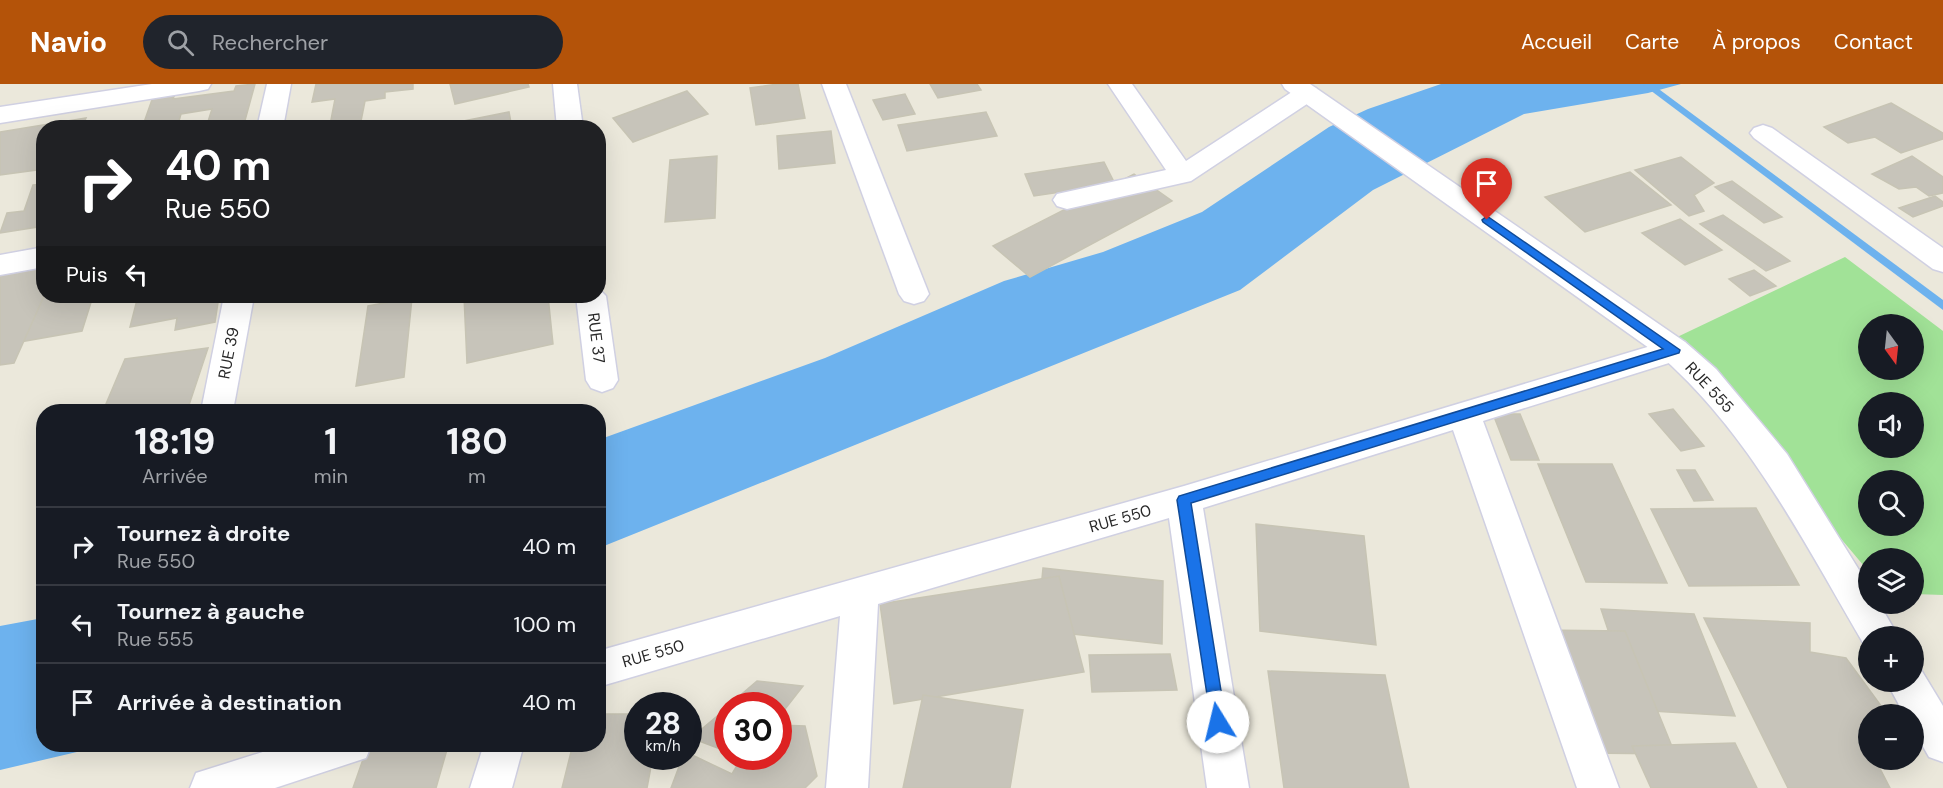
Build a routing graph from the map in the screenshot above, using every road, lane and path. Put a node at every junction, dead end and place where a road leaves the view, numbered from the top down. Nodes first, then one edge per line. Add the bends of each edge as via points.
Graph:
1 (46, 84) edge
2 (199, 84) edge
3 (279, 84) edge
4 (565, 84) edge
5 (834, 84) edge
6 (1120, 84) edge
7 (1300, 89) edge
8 (3, 116) edge
9 (272, 120) edge
10 (569, 120) edge
11 (1762, 133) dead end
12 (1182, 175) junction
13 (1067, 200) dead end
14 (36, 258) edge
15 (1943, 262) edge
16 (0, 265) edge
17 (914, 294) dead end
18 (238, 303) edge
19 (592, 303) edge
20 (1674, 350) junction
21 (602, 380) dead end
22 (218, 404) edge
23 (1464, 414) junction
24 (1184, 500) junction
25 (860, 592) junction
26 (1873, 626) edge
27 (606, 667) edge
28 (1913, 692) edge
29 (1943, 743) edge
30 (326, 752) edge
31 (502, 752) edge
32 (211, 788) edge
33 (491, 788) edge
34 (847, 788) edge
35 (1228, 788) edge
36 (1598, 788) edge

1 - 8 street
2 - 8 street
3 - 9 street
4 - 10 street
5 - 17 street
6 - 12 street
7 - 12 street
7 - 20 street, RUE 555
11 - 15 street
12 - 13 street
14 - 16 street
18 - 22 street, RUE 39
19 - 21 street, RUE 37
20 - 23 street, RUE 550
20 - 26 street, RUE 555 via 1705,377 1775,463
23 - 24 street, RUE 550
23 - 36 street
24 - 25 street, RUE 550
24 - 35 street
25 - 27 street, RUE 550
25 - 34 street
28 - 29 street
30 - 32 street
31 - 33 street

